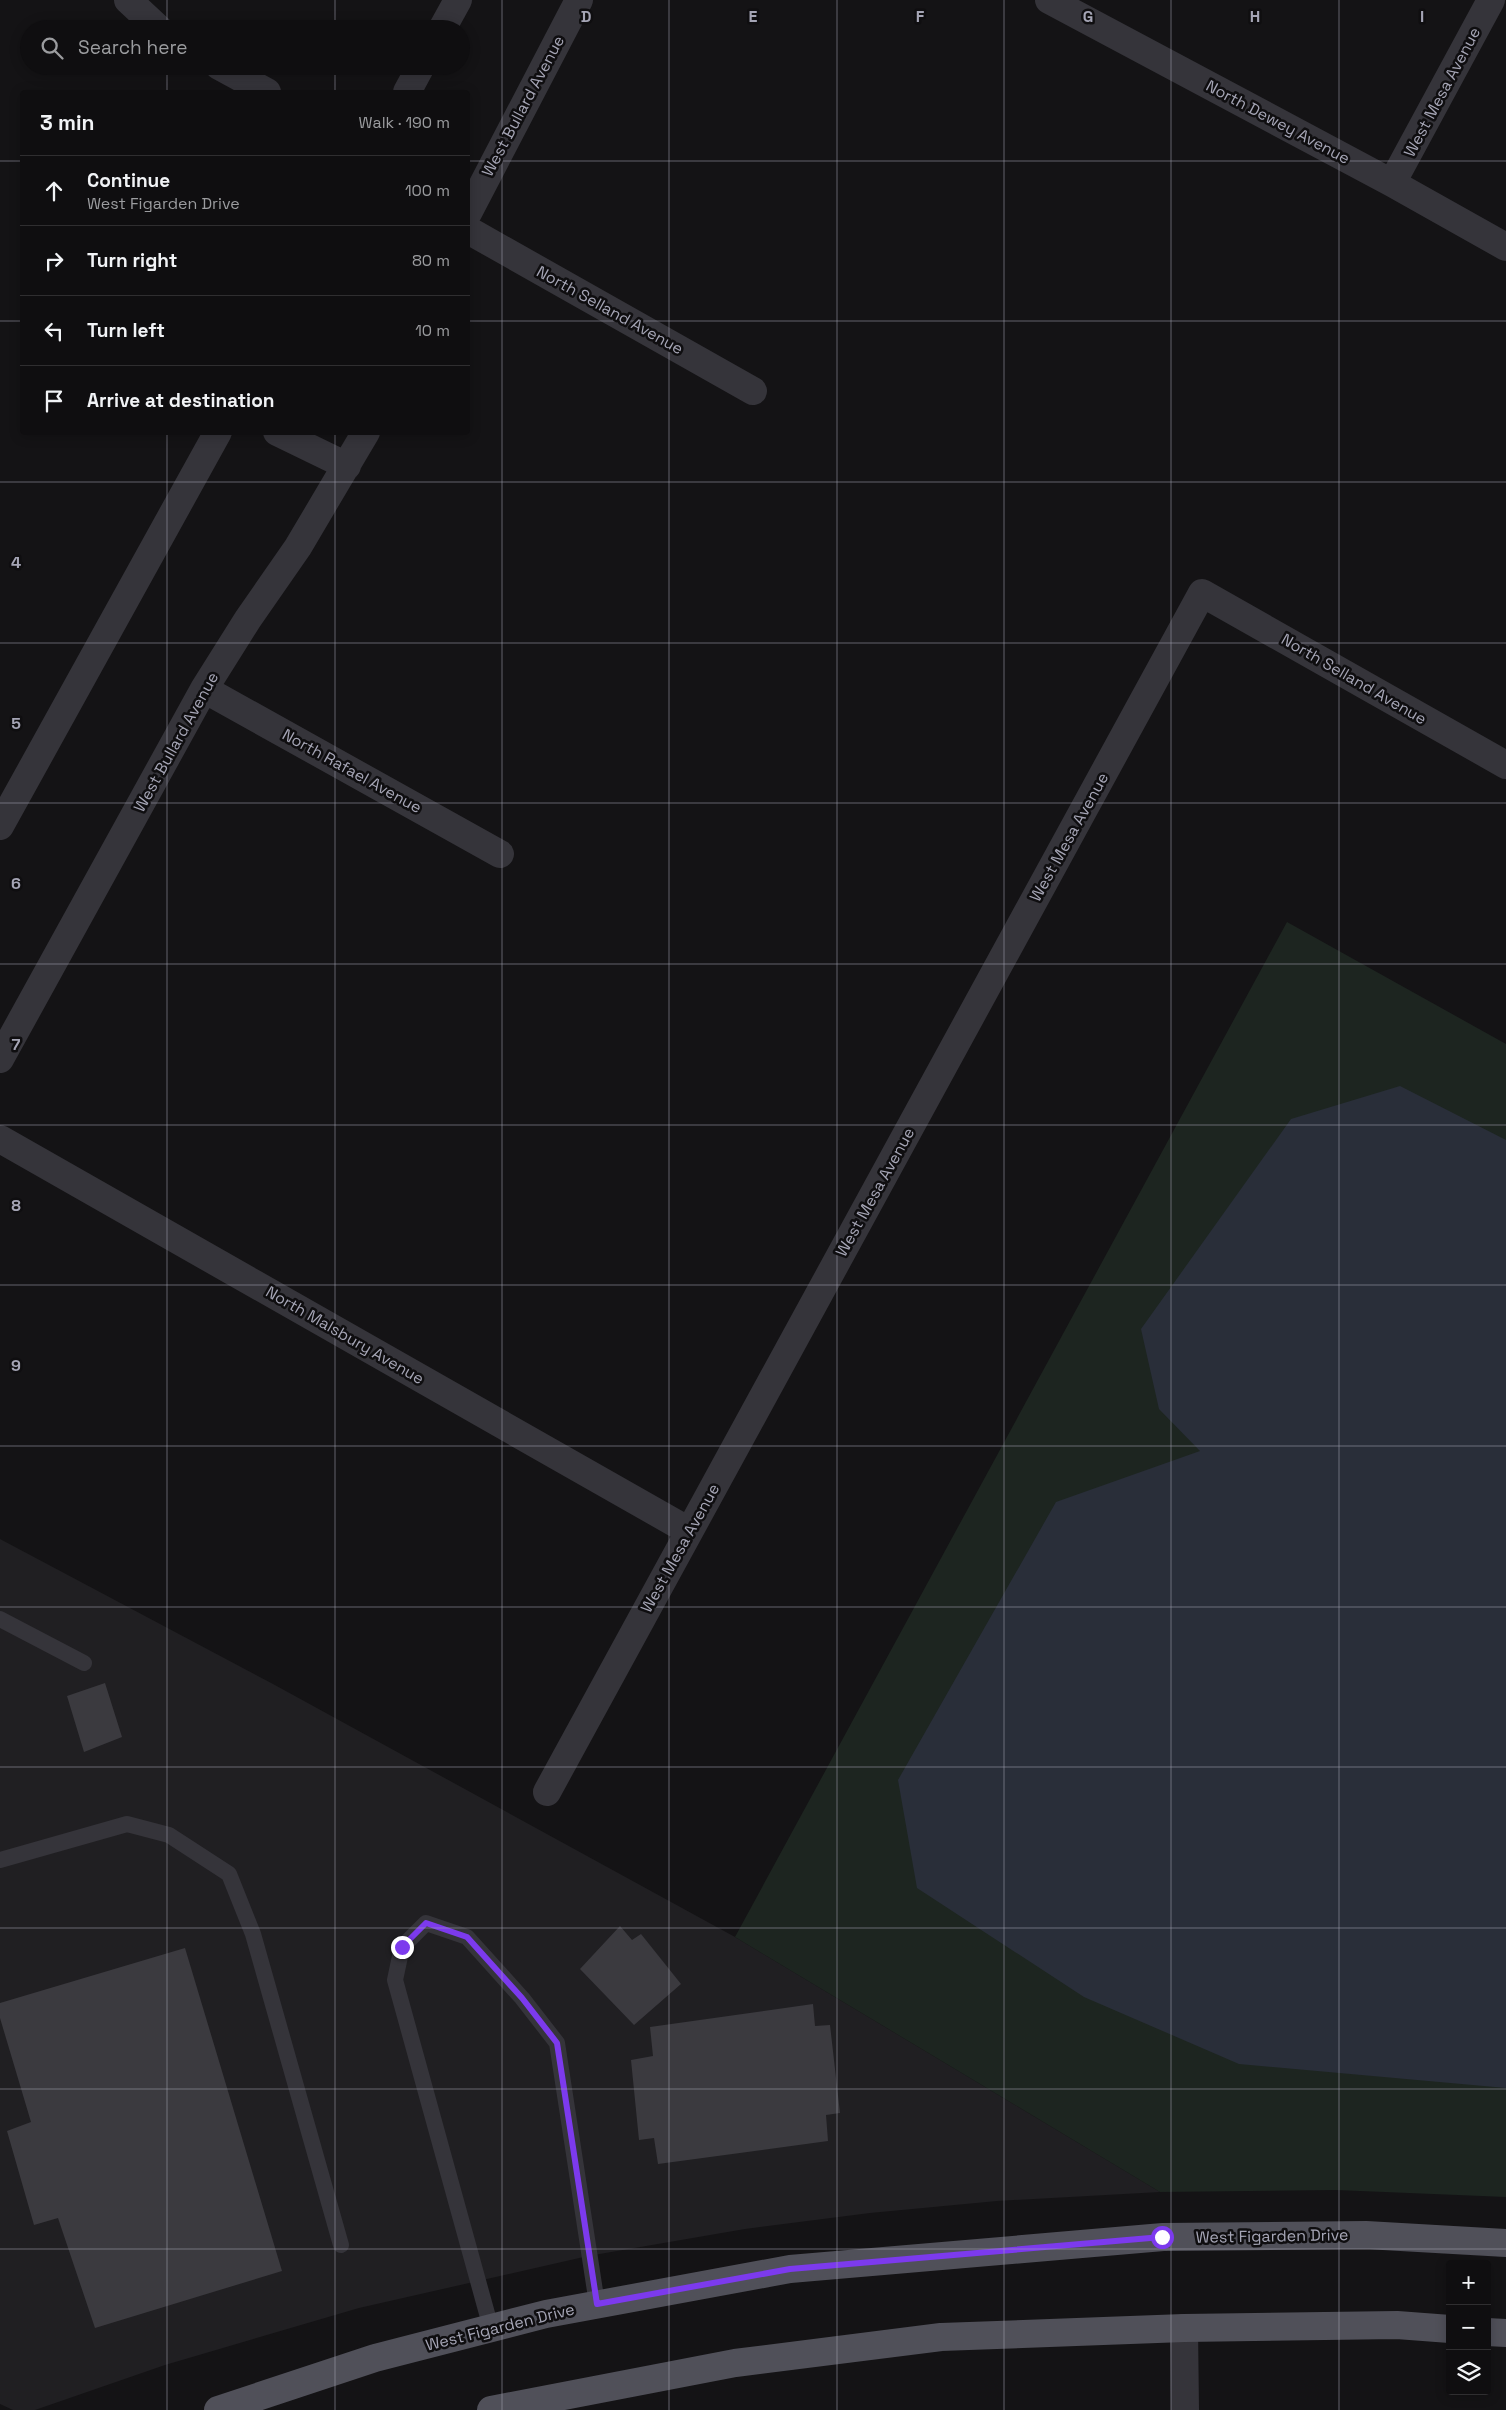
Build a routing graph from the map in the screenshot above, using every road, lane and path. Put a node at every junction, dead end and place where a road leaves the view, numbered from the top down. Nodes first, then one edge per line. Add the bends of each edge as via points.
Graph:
1 (128, 0) edge
2 (458, 0) edge
3 (579, 0) edge
4 (1049, 0) edge
5 (1491, 0) edge
6 (149, 20) edge
7 (447, 20) edge
8 (236, 75) edge
9 (416, 75) edge
10 (263, 90) edge
11 (408, 90) edge
12 (1392, 183) junction
13 (470, 209) edge
14 (470, 231) edge
15 (1506, 247) edge
16 (753, 391) dead end
17 (216, 435) edge
18 (283, 435) edge
19 (364, 435) edge
20 (347, 466) junction
21 (1202, 593) joint
22 (204, 689) junction
23 (1506, 765) edge
24 (0, 826) edge
25 (500, 854) dead end
26 (0, 1059) edge
27 (0, 1139) edge
28 (689, 1531) junction
29 (0, 1619) edge
30 (84, 1662) dead end
31 (547, 1792) dead end
32 (0, 1860) edge
33 (1506, 2243) edge
34 (341, 2245) dead end
35 (597, 2304) junction
36 (491, 2328) junction
37 (1184, 2328) junction
38 (1446, 2329) edge
39 (1491, 2332) edge
40 (1506, 2333) edge
41 (218, 2410) edge
42 (491, 2410) edge
43 (1185, 2410) edge

1 - 6 street
2 - 7 street
3 - 13 street, West Bullard Avenue
4 - 12 street, North Dewey Avenue
5 - 12 street, West Mesa Avenue
8 - 10 street
9 - 11 street
12 - 15 street, North Dewey Avenue
14 - 16 street, North Selland Avenue
17 - 24 street
18 - 20 street
19 - 20 street, West Bullard Avenue
20 - 22 street, West Bullard Avenue
21 - 23 street, North Selland Avenue
21 - 28 street, West Mesa Avenue
22 - 25 street, North Rafael Avenue
22 - 26 street, West Bullard Avenue
27 - 28 street, North Malsbury Avenue
28 - 31 street, West Mesa Avenue
29 - 30 lane
32 - 34 lane via 127,1824 169,1835 229,1874 252,1934
33 - 35 main road, West Figarden Drive via 1366,2235 1162,2237 790,2269
35 - 36 main road, West Figarden Drive
35 - 36 lane via 557,2043 467,1937 426,1923 402,1947 395,1980
36 - 41 main road, West Figarden Drive via 375,2358
37 - 38 main road via 1397,2325
37 - 42 main road via 931,2338 735,2363
37 - 43 street
39 - 40 main road

